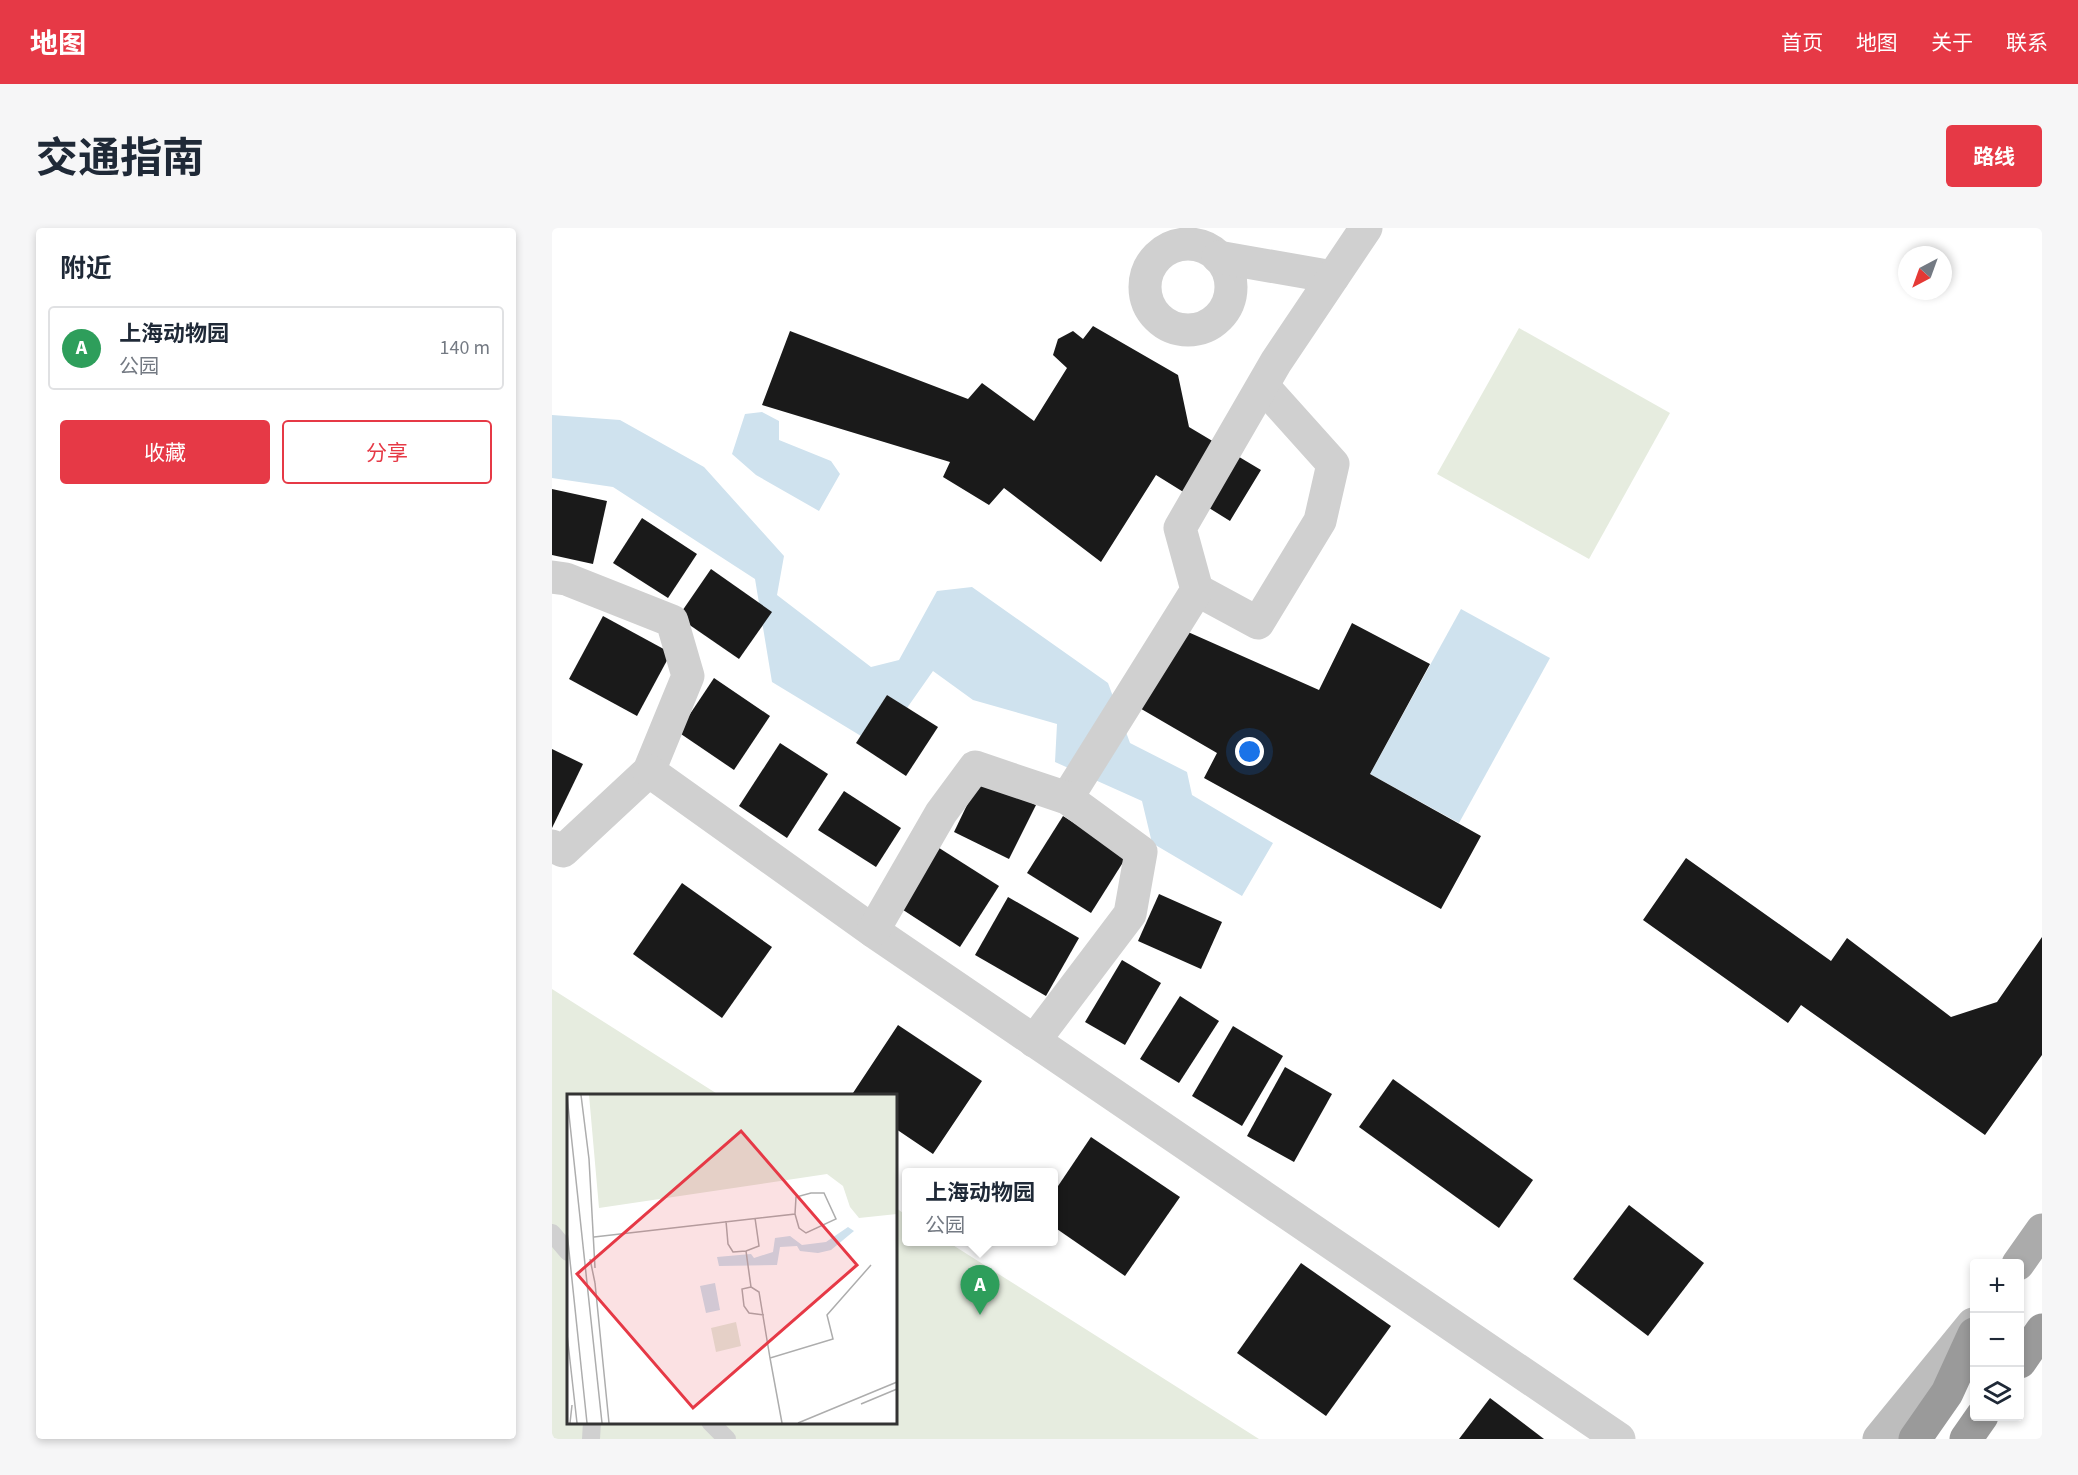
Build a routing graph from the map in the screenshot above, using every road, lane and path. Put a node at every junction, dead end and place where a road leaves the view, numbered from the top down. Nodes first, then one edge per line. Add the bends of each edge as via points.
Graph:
1 (1366, 228) edge
2 (1218, 257) dead end
3 (1333, 277) junction
4 (1263, 386) junction
5 (552, 577) edge
6 (1197, 590) junction
7 (649, 771) junction
8 (1067, 798) junction
9 (552, 846) edge
10 (873, 931) junction
11 (1034, 1041) junction
12 (2042, 1230) edge
13 (552, 1233) edge
14 (567, 1251) edge
15 (2021, 1259) edge
16 (1970, 1328) edge
17 (2042, 1330) edge
18 (1970, 1343) edge
19 (2024, 1355) edge
20 (1979, 1421) edge
21 (592, 1424) edge
22 (713, 1424) edge
23 (591, 1439) edge
24 (727, 1439) edge
25 (1619, 1439) edge
26 (1879, 1439) edge
27 (1915, 1439) edge
28 (1966, 1439) edge

1 - 3 street
2 - 3 street
3 - 4 street
4 - 6 street via 1180,528
4 - 6 street via 1333,464 1320,521 1258,623
5 - 7 street via 672,621 688,676
6 - 8 street
7 - 9 street via 563,851
7 - 10 street
8 - 10 street via 975,767 941,813
8 - 11 street via 1141,852 1130,914
10 - 11 street
11 - 25 street
12 - 15 main road
13 - 14 lane
16 - 26 street
17 - 19 highway
18 - 27 highway via 1947,1393
20 - 28 highway
21 - 23 lane
22 - 24 lane

